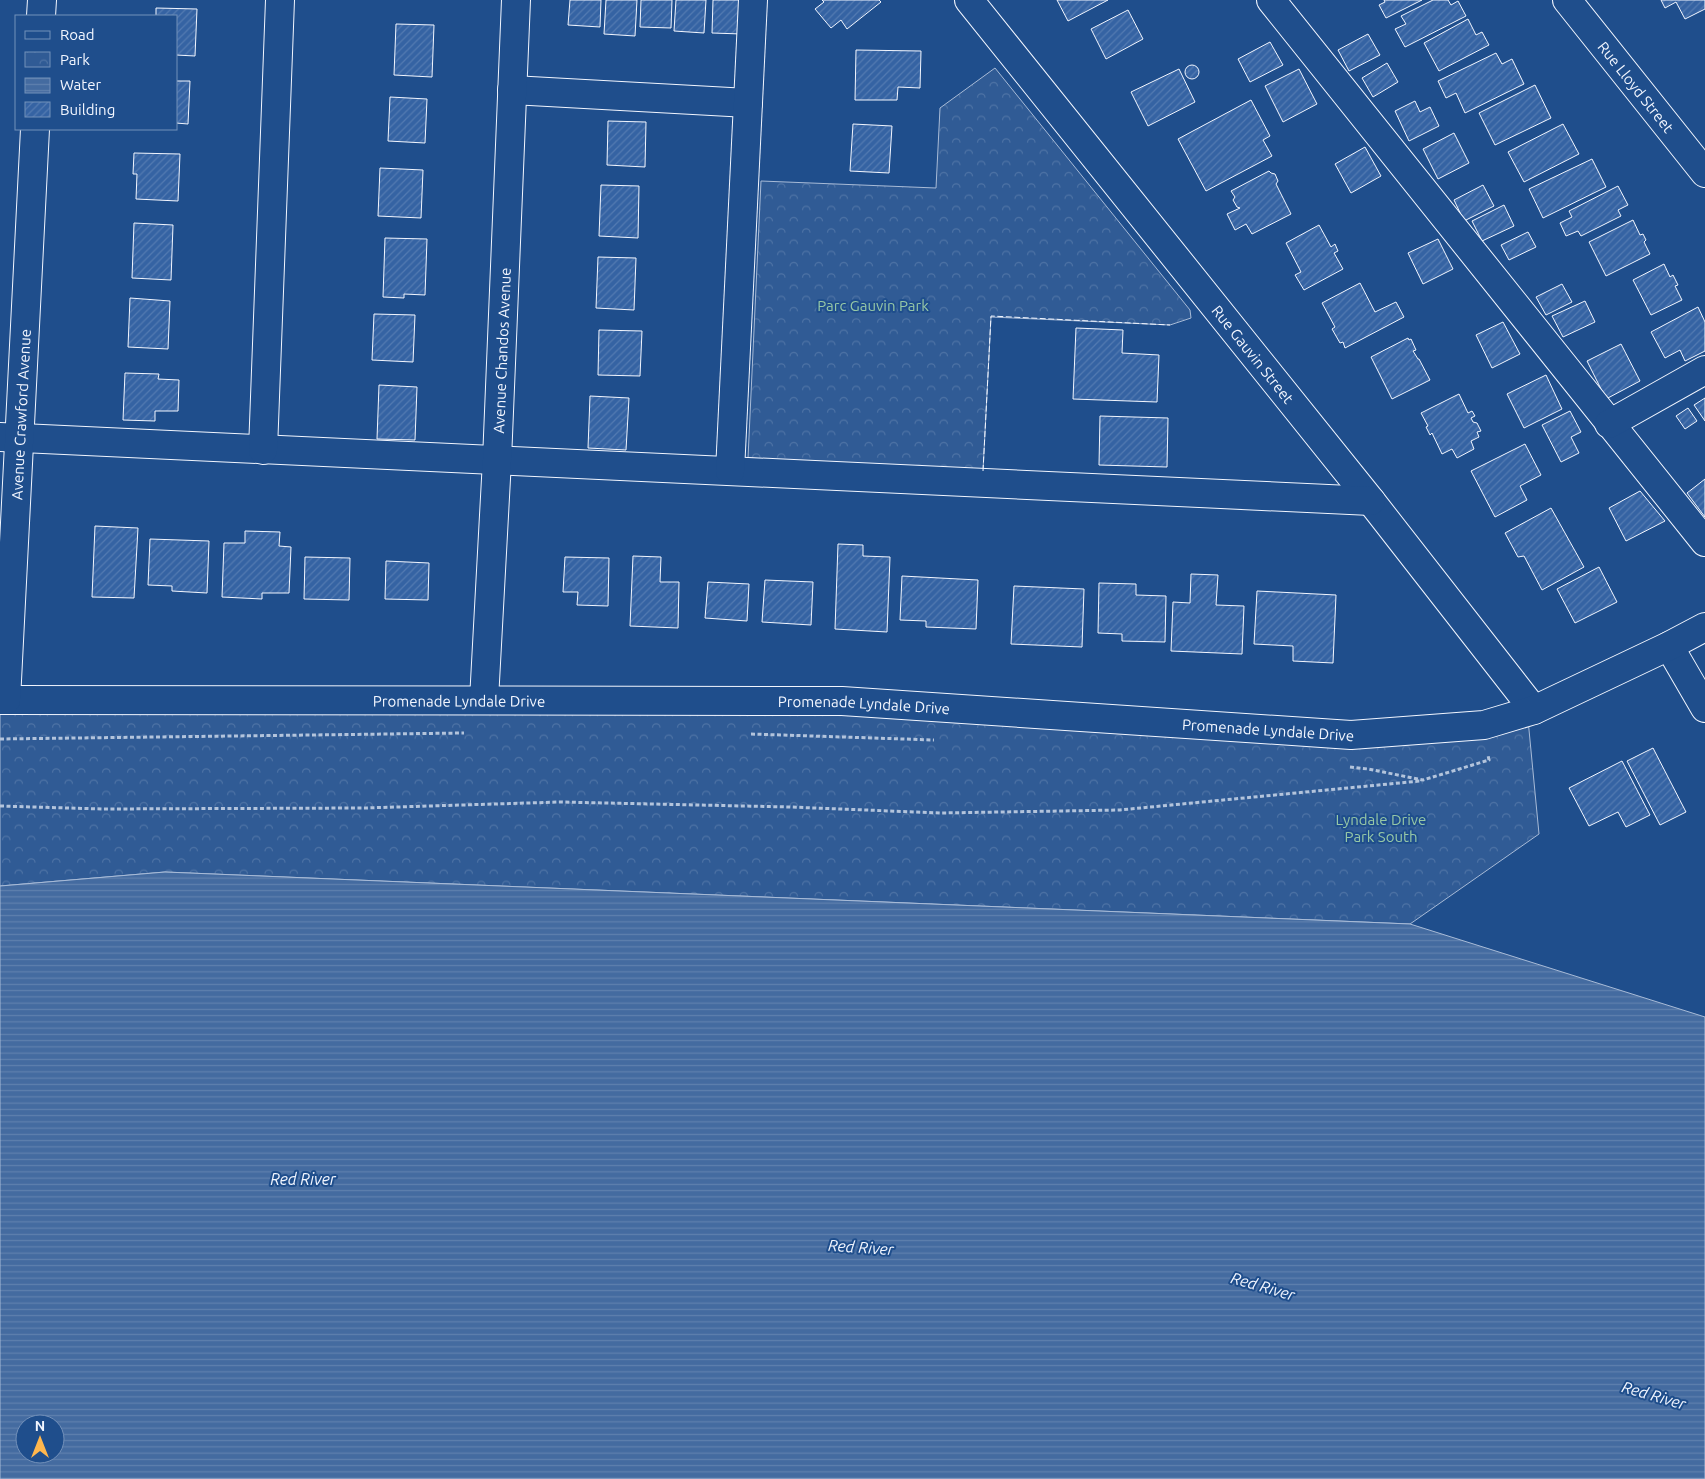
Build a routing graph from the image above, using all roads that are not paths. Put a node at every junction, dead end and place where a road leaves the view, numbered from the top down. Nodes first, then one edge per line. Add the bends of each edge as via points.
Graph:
1 (42, 0) edge
2 (280, 0) edge
3 (516, 0) edge
4 (753, 0) edge
5 (970, 0) edge
6 (1271, 0) edge
7 (1567, 0) edge
8 (41, 15) edge
9 (512, 90) junction
10 (748, 103) junction
11 (36, 130) edge
12 (1705, 173) edge
13 (1705, 370) edge
14 (1609, 424) junction
15 (10, 438) edge
16 (264, 450) junction
17 (496, 460) junction
18 (730, 471) junction
19 (1371, 501) junction
20 (1705, 542) edge
21 (1705, 627) edge
22 (1670, 646) junction
23 (3, 700) edge
24 (484, 700) junction
25 (1705, 708) edge
26 (1534, 710) junction

1 - 8 street
2 - 16 street
3 - 9 street, Avenue Chandos Avenue
4 - 10 street
5 - 19 street, Rue Gauvin Street
6 - 14 street
7 - 12 street, Rue Lloyd Street
9 - 10 street
9 - 17 street, Avenue Chandos Avenue
10 - 18 street
11 - 15 street, Avenue Crawford Avenue
13 - 14 street
14 - 20 street
15 - 16 street
15 - 23 street, Avenue Crawford Avenue
16 - 17 street
17 - 18 street
17 - 24 street, Avenue Chandos Avenue
18 - 19 street
19 - 26 street, Rue Gauvin Street
21 - 22 street, Promenade Lyndale Drive
22 - 25 street
22 - 26 street, Promenade Lyndale Drive
23 - 24 street, Promenade Lyndale Drive
24 - 26 street, Promenade Lyndale Drive via 842,701 1351,735 1484,725

